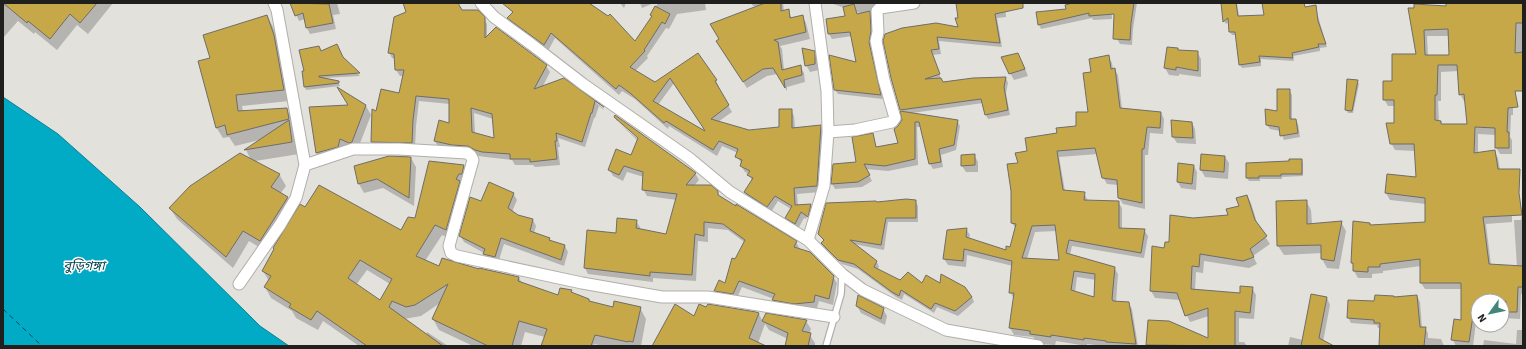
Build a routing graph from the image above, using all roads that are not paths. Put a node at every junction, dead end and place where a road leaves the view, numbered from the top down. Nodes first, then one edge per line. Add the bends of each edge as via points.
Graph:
1 (274, 3) edge
2 (481, 3) edge
3 (815, 3) edge
4 (914, 3) edge
5 (828, 132) junction
6 (305, 165) junction
7 (808, 240) junction
8 (842, 274) junction
9 (240, 284) dead end
10 (834, 316) junction
11 (826, 346) edge
12 (1038, 346) edge

1 - 6 street
2 - 7 street via 494,17 583,84 689,158 730,192
3 - 5 street via 827,91
4 - 5 street via 880,8 876,11 876,41 895,118 892,122 855,130
5 - 7 street via 824,186
6 - 9 street via 296,198
6 - 10 street via 353,148 467,153 473,160 449,246 451,253 456,256 662,297 708,297
7 - 8 street
8 - 10 lane via 841,294
8 - 12 street via 863,290 946,330
10 - 11 lane

